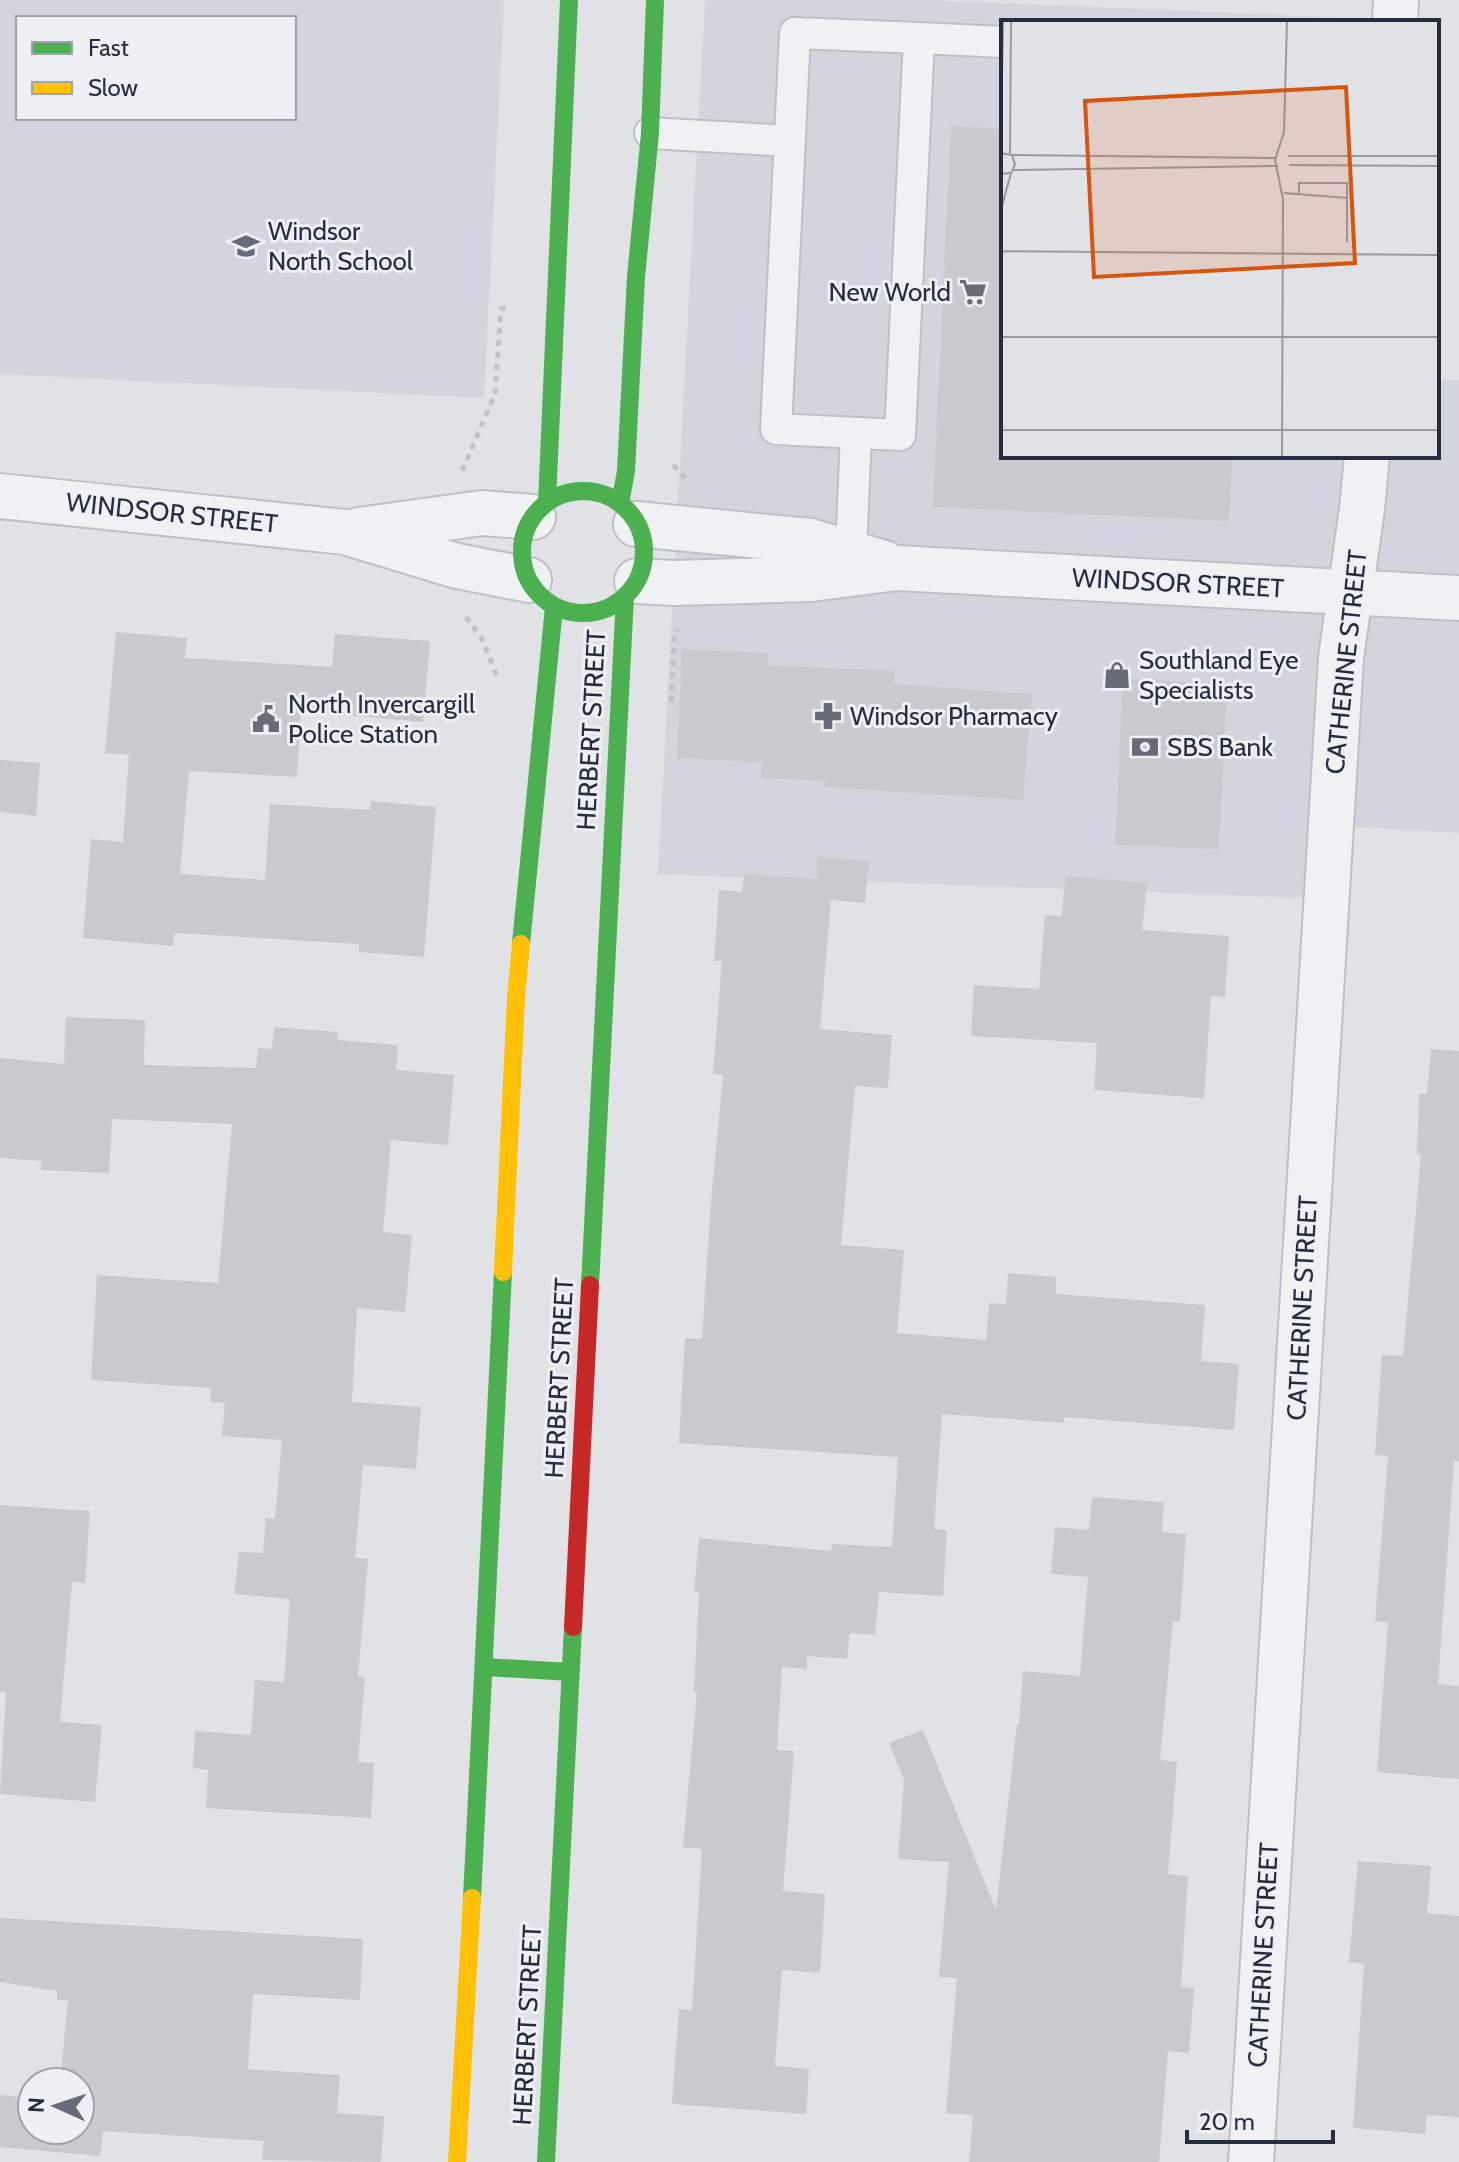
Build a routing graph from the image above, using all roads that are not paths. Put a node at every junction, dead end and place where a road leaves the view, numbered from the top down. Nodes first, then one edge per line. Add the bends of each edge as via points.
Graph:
1 (569, 0) edge
2 (655, 0) edge
3 (1396, 0) edge
4 (1395, 20) edge
5 (919, 38) junction
6 (1001, 42) edge
7 (650, 133) junction
8 (790, 141) junction
9 (856, 433) junction
10 (1367, 458) edge
11 (0, 496) edge
12 (540, 510) junction
13 (628, 514) junction
14 (345, 532) junction
15 (851, 553) junction
16 (897, 568) junction
17 (631, 588) junction
18 (1350, 592) junction
19 (541, 593) junction
20 (1459, 598) edge
21 (485, 1667) junction
22 (570, 1672) junction
23 (457, 2162) edge
24 (546, 2162) edge
25 (1251, 2162) edge

1 - 12 street
2 - 7 street
3 - 4 street
5 - 6 lane
5 - 8 lane via 795,33
5 - 9 lane via 900,435
7 - 8 lane
7 - 13 street via 636,277
8 - 9 lane via 776,429
9 - 15 lane
10 - 18 street, CATHERINE STREET
11 - 14 street, WINDSOR STREET
12 - 13 street, WINDSOR STREET via 565,494 584,491 602,495
12 - 14 street, WINDSOR STREET
12 - 19 street via 522,542 524,568
13 - 15 street, WINDSOR STREET via 810,541
13 - 17 street via 644,552
14 - 19 street, WINDSOR STREET
15 - 16 street, WINDSOR STREET
16 - 17 street, WINDSOR STREET via 811,579
16 - 18 street, WINDSOR STREET
17 - 19 street, WINDSOR STREET via 610,607 591,613 572,613
17 - 22 street, HERBERT STREET
18 - 20 street, WINDSOR STREET
18 - 25 street, CATHERINE STREET via 1341,658
19 - 21 street, HERBERT STREET
21 - 22 street
21 - 23 street, HERBERT STREET
22 - 24 street, HERBERT STREET

